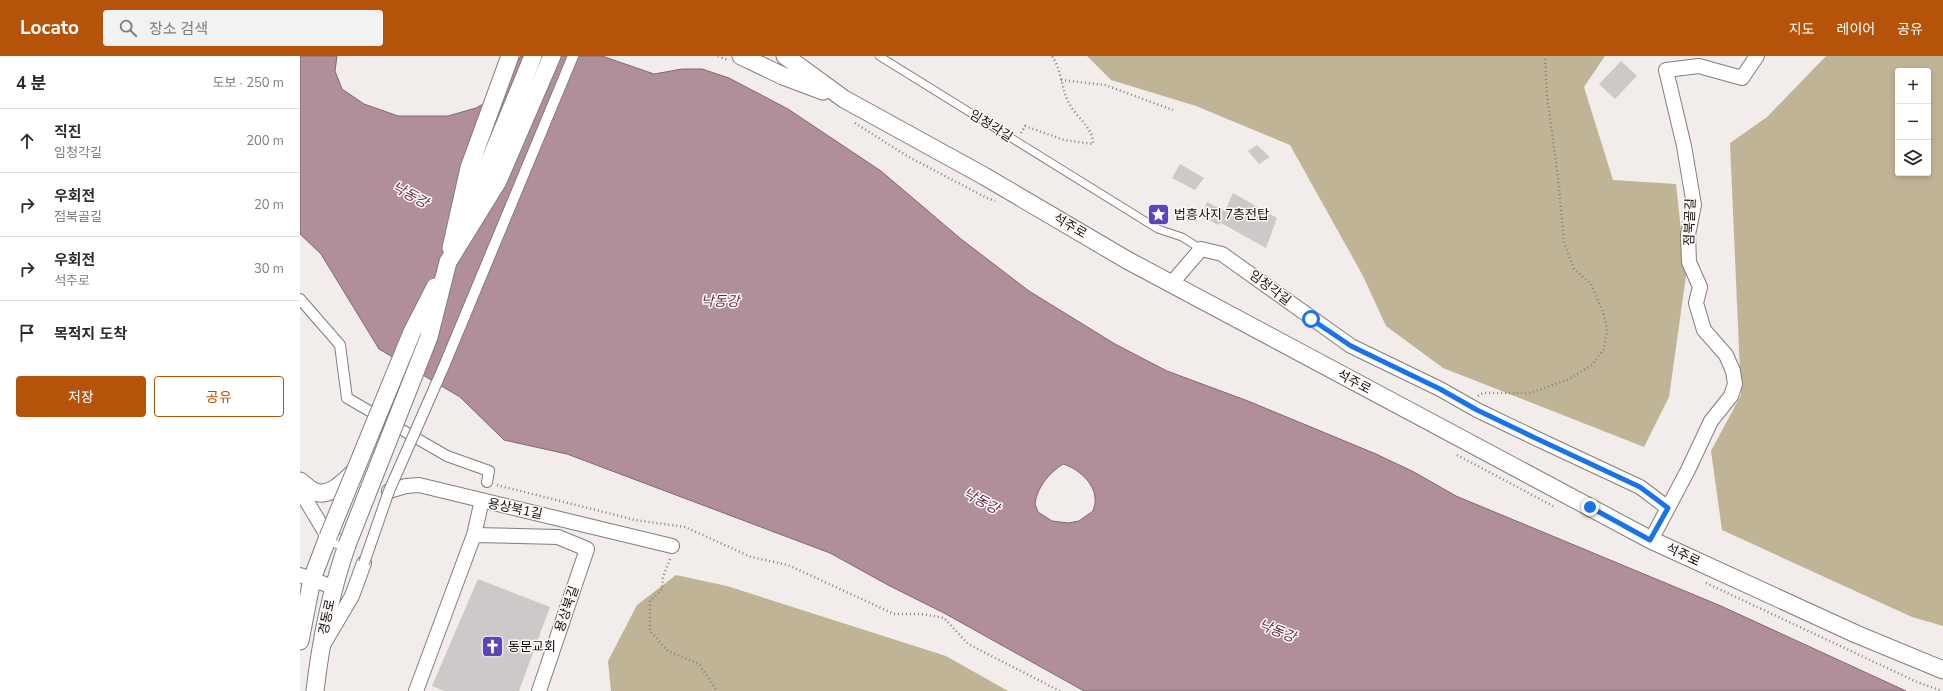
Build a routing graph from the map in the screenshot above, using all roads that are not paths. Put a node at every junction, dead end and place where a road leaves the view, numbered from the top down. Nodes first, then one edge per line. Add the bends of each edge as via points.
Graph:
1 (510, 56) edge
2 (533, 56) edge
3 (552, 56) edge
4 (573, 56) edge
5 (741, 56) edge
6 (785, 56) edge
7 (879, 56) edge
8 (1757, 56) edge
9 (844, 99) junction
10 (1201, 249) junction
11 (448, 262) junction
12 (1171, 284) junction
13 (300, 300) edge
14 (354, 472) junction
15 (300, 481) edge
16 (487, 482) road end
17 (300, 490) edge
18 (389, 491) junction
19 (482, 500) junction
20 (1668, 508) junction
21 (582, 523) junction
22 (474, 535) junction
23 (328, 537) junction
24 (558, 537) junction
25 (1650, 540) junction
26 (347, 545) junction
27 (672, 546) road end
28 (364, 563) joint
29 (306, 577) edge
30 (333, 587) junction
31 (300, 641) edge
32 (319, 652) junction
33 (1943, 670) edge
34 (315, 691) edge
35 (416, 691) edge
36 (539, 691) edge

1 - 11 street via 469,168
2 - 11 street
3 - 11 street via 498,181
4 - 18 street, bridge
5 - 9 street via 783,76
6 - 9 street, 석주로
7 - 10 lane, 임청각길 via 1158,229 1182,237
8 - 20 street, 점북골길 via 1742,78 1700,66 1666,70 1684,146 1694,205 1688,235 1689,262 1700,287 1696,303 1704,330 1726,355 1734,371 1735,384 1731,396 1711,421
9 - 12 street, 석주로
10 - 12 street
10 - 20 street, 임청각길 via 1222,254 1351,346 1640,487
11 - 14 street, 경동로, bridge via 412,332
11 - 26 street, 경동로, bridge via 429,337
12 - 25 street, 석주로
13 - 16 street via 340,345 347,398 447,456 489,471
14 - 15 street via 328,492 314,492
14 - 23 street, 경동로, bridge
17 - 23 street
18 - 19 street via 419,485
18 - 28 street, bridge
19 - 21 street, 용상북1길
19 - 22 street, 용상북1길
20 - 25 street, 점북골길
21 - 24 street
21 - 27 street, 용상북1길
22 - 24 street
22 - 35 street, 용상북1길
23 - 26 street
23 - 29 street, 경동로
24 - 36 street, 용상북길 via 587,549
25 - 33 street, 석주로 via 1849,631
26 - 30 street, 경동로
28 - 32 street via 352,596
29 - 30 street
29 - 31 street, 경동로
30 - 32 street, 경동로
32 - 34 street, 경동로

